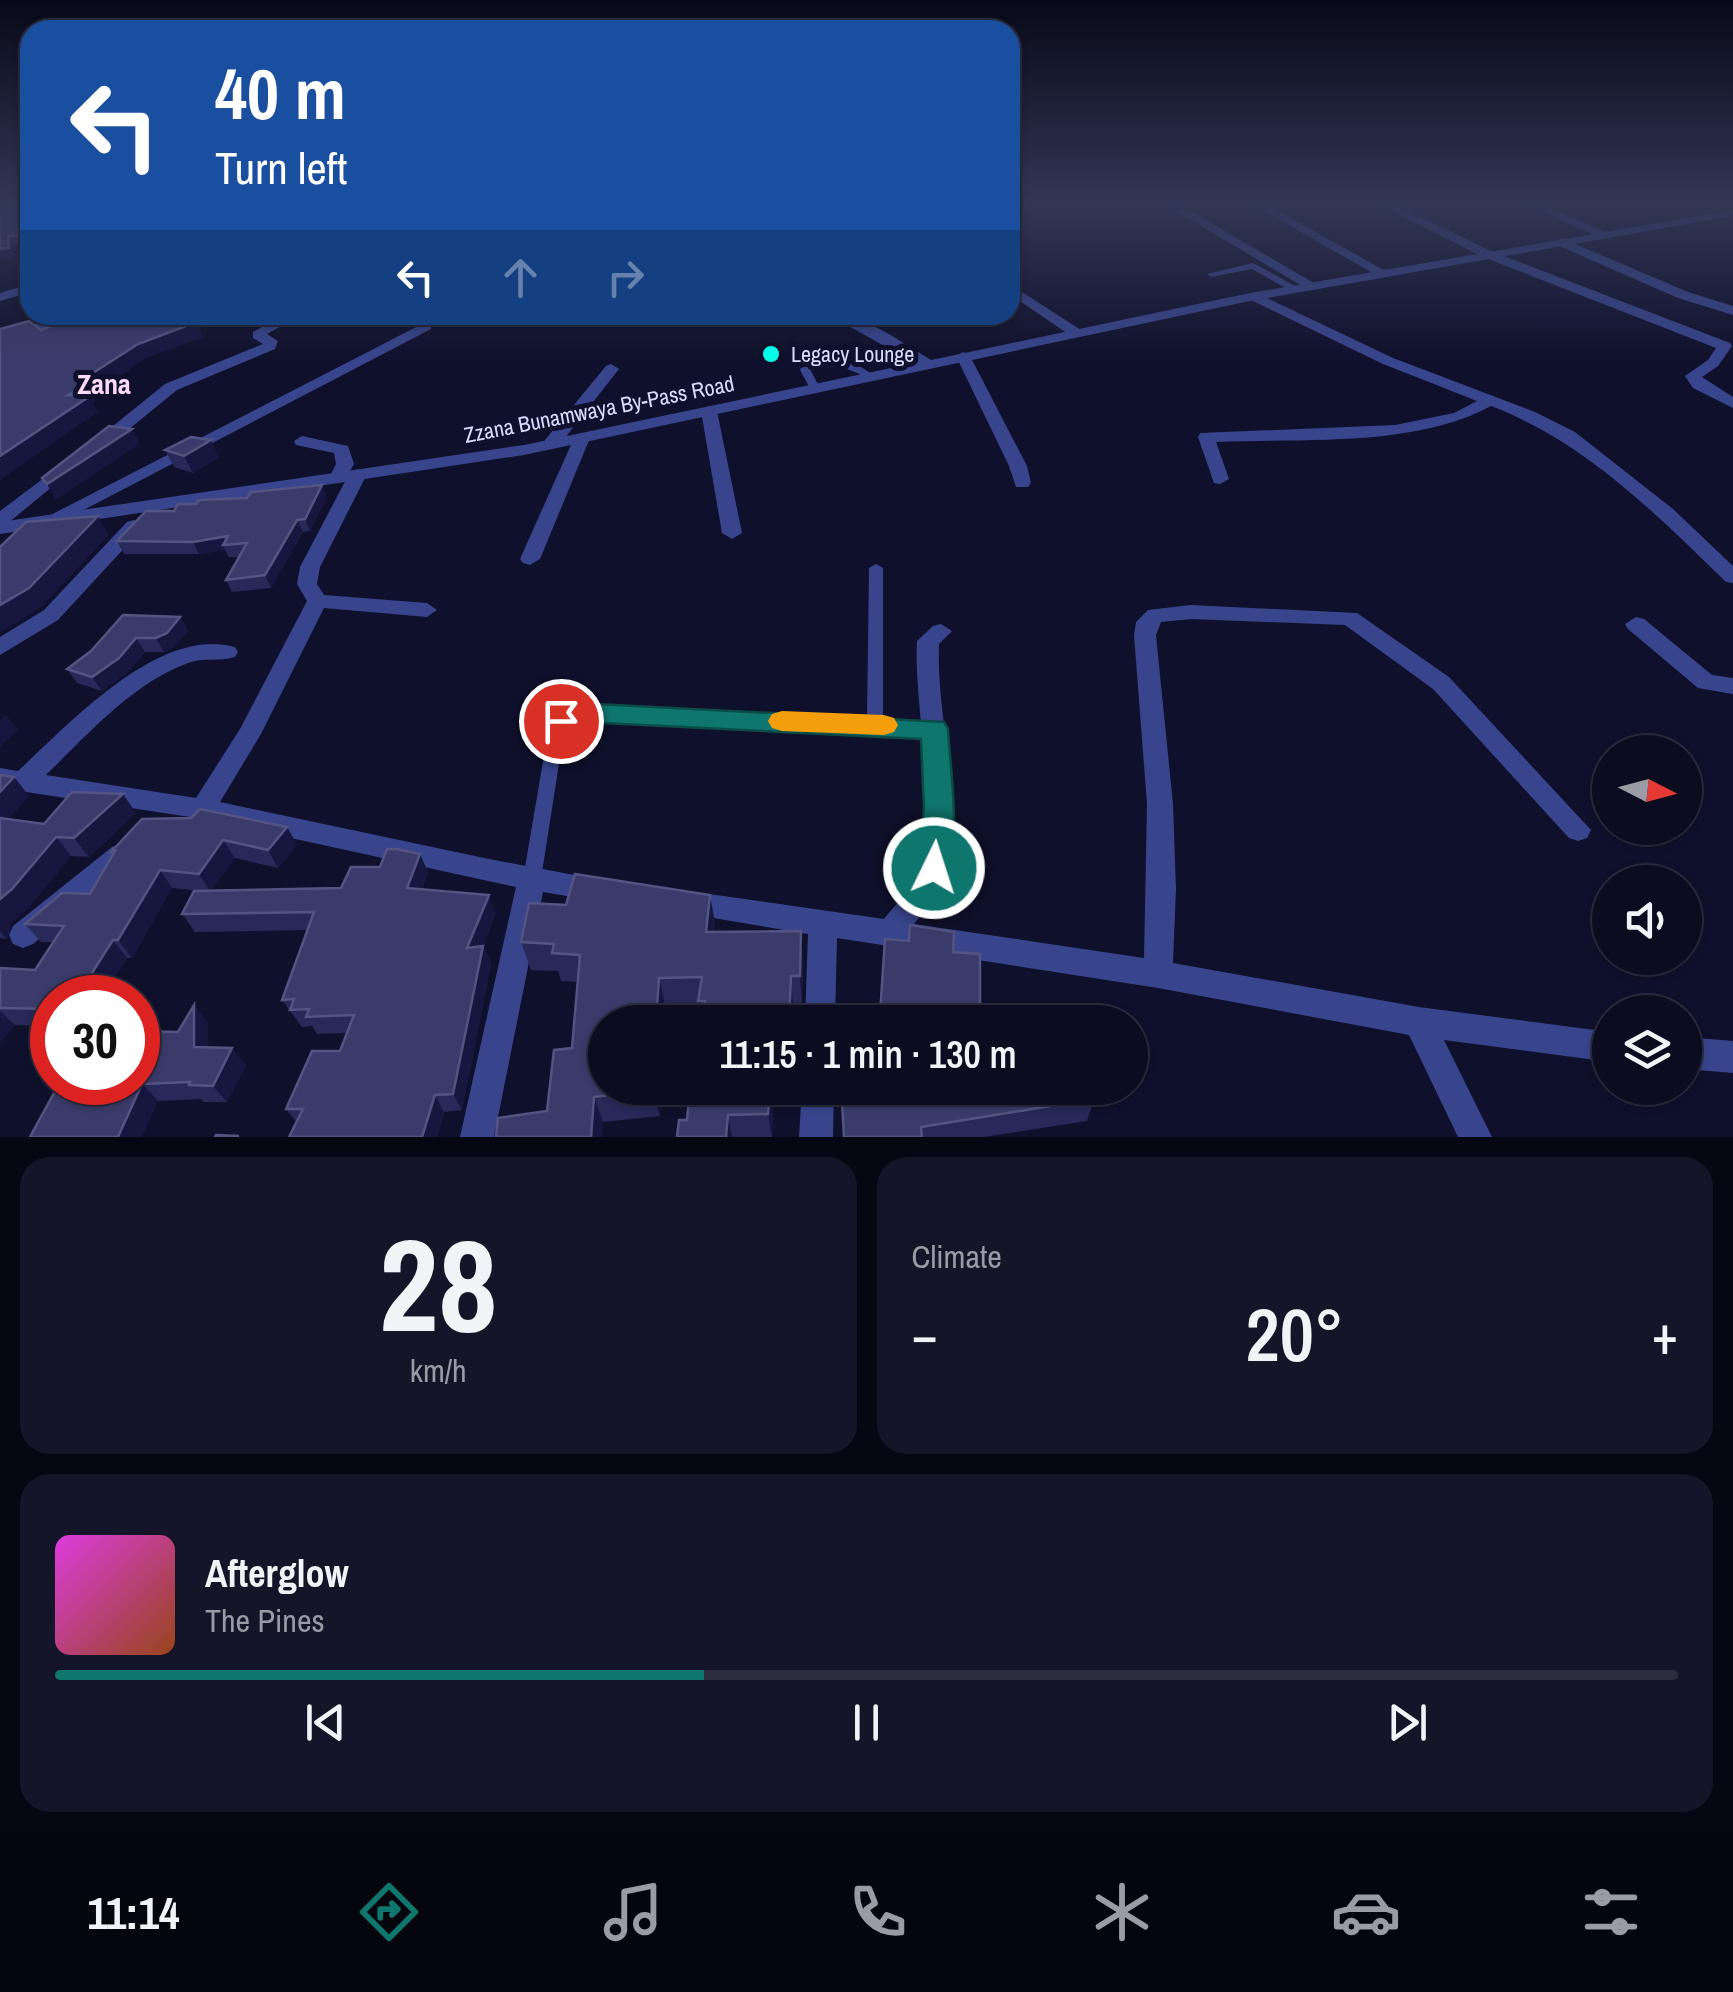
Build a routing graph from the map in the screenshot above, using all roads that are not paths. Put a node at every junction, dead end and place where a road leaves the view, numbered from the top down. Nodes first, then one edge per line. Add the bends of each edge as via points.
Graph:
1 (1258, 255) edge
2 (1350, 255) edge
3 (1481, 255) edge
4 (1490, 255) edge
5 (1590, 255) edge
6 (1383, 273) junction
7 (1211, 274) dead end
8 (1312, 286) junction
9 (1294, 289) junction
10 (1020, 295) edge
11 (1254, 296) junction
12 (1733, 311) edge
13 (46, 325) edge
14 (273, 325) edge
15 (861, 325) edge
16 (426, 326) dead end
17 (1076, 333) junction
18 (0, 341) edge
19 (964, 356) junction
20 (927, 364) junction
21 (611, 369) dead end
22 (1491, 400) junction
23 (1733, 403) edge
24 (709, 411) junction
25 (582, 438) junction
26 (302, 441) dead end
27 (552, 444) junction
28 (348, 475) junction
29 (1220, 479) dead end
30 (1022, 483) dead end
31 (154, 504) junction
32 (0, 520) edge
33 (44, 523) junction
34 (0, 528) edge
35 (732, 534) dead end
36 (530, 559) dead end
37 (876, 568) dead end
38 (1733, 577) edge
39 (317, 602) junction
40 (428, 610) dead end
41 (1636, 624) dead end
42 (941, 631) dead end
43 (0, 648) edge
44 (227, 652) dead end
45 (1733, 686) edge
46 (875, 724) junction
47 (934, 729) junction
48 (10, 780) edge
49 (164, 804) junction
50 (203, 809) junction
51 (1578, 830) dead end
52 (532, 879) junction
53 (823, 926) junction
54 (23, 935) edge
55 (887, 935) junction
56 (1158, 974) junction
57 (821, 1005) edge
58 (1419, 1022) junction
59 (1592, 1045) edge
60 (1702, 1054) edge
61 (1733, 1057) edge
62 (817, 1105) edge
63 (477, 1137) edge
64 (816, 1137) edge
65 (1475, 1137) edge

1 - 8 street
2 - 6 street
3 - 6 street, Zzana Bunamwaya By-Pass Road
4 - 23 street via 1725,346 1693,376
5 - 12 street
6 - 8 street, Zzana Bunamwaya By-Pass Road
7 - 9 lane via 1253,266
8 - 9 street, Zzana Bunamwaya By-Pass Road
9 - 11 street, Zzana Bunamwaya By-Pass Road
10 - 17 street
11 - 17 street, Zzana Bunamwaya By-Pass Road
11 - 22 street via 1388,361
13 - 18 street
14 - 32 street via 258,335 272,343 264,349 158,395
15 - 20 street
16 - 33 street
17 - 19 street, Zzana Bunamwaya By-Pass Road
19 - 20 street, Zzana Bunamwaya By-Pass Road
19 - 30 street
20 - 24 street, Zzana Bunamwaya By-Pass Road
21 - 27 street
22 - 29 street via 1459,417 1395,430 1206,437
22 - 38 street via 1569,436
24 - 25 street, Zzana Bunamwaya By-Pass Road
24 - 35 street
25 - 27 street, Zzana Bunamwaya By-Pass Road
25 - 36 street
26 - 28 street via 342,450
27 - 28 street, Zzana Bunamwaya By-Pass Road
28 - 31 street, Zzana Bunamwaya By-Pass Road
28 - 39 street via 310,568 307,584
31 - 33 street, Zzana Bunamwaya By-Pass Road
31 - 43 street via 52,615
33 - 34 street, Zzana Bunamwaya By-Pass Road
37 - 46 lane
39 - 40 street
39 - 50 street
41 - 45 street via 1706,682
42 - 47 street via 928,640 926,658
44 - 48 street via 196,652 172,662
46 - 47 lane
46 - 52 lane via 577,712 561,721 555,738
47 - 55 street via 934,868
48 - 49 street
49 - 50 street
49 - 54 street via 141,834
50 - 52 street
51 - 56 street via 1441,683 1350,618 1155,615 1145,635 1159,758 1164,916
52 - 53 street
52 - 63 street
53 - 55 street
53 - 57 street
55 - 56 street
56 - 58 street
58 - 59 street
58 - 65 street
60 - 61 street
62 - 64 street

